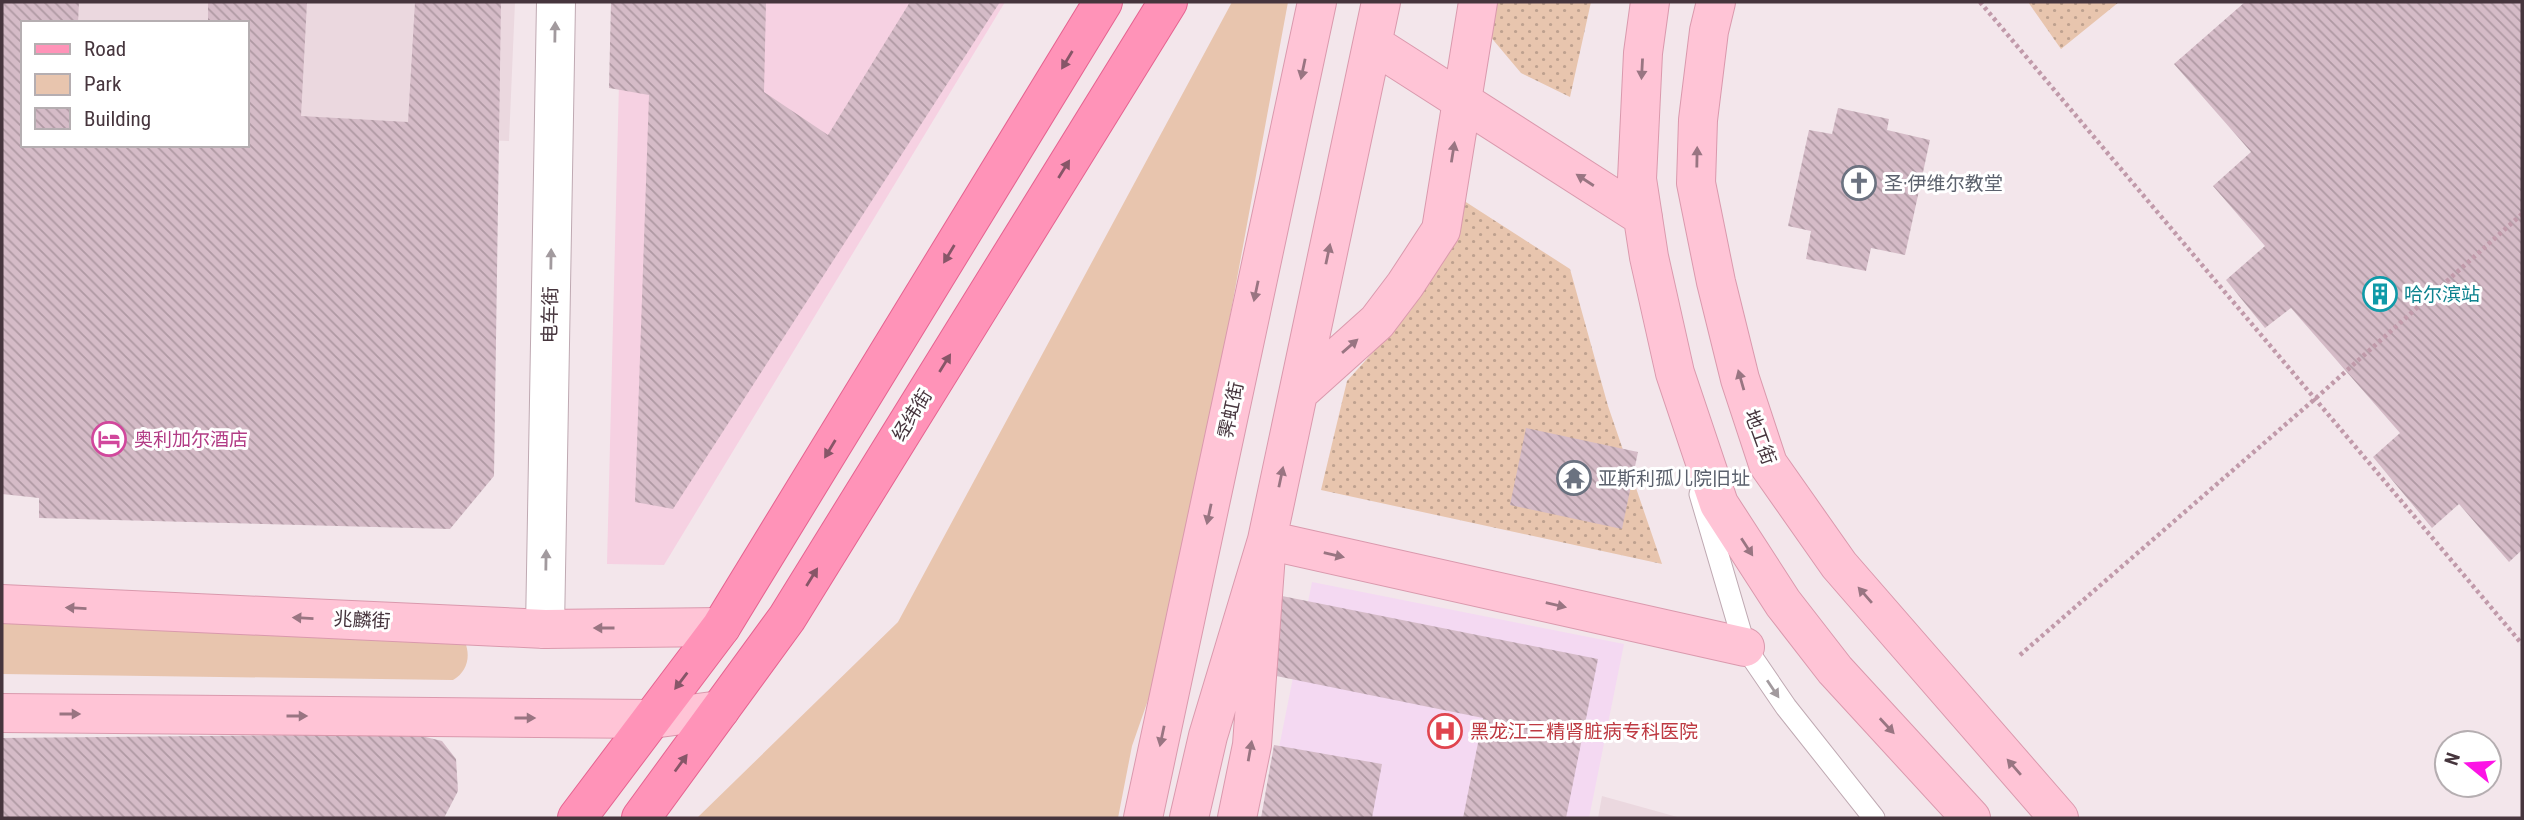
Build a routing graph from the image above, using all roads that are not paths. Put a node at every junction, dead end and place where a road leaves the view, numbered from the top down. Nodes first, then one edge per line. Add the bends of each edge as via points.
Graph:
1 (556, 2) edge
2 (1103, 2) edge
3 (1168, 2) edge
4 (1317, 2) edge
5 (1381, 2) edge
6 (1478, 2) edge
7 (1650, 2) edge
8 (1716, 2) edge
9 (1373, 44) junction
10 (1462, 101) junction
11 (1643, 217) junction
12 (1664, 321) junction
13 (1299, 392) junction
14 (1267, 540) junction
15 (2, 604) edge
16 (721, 627) junction
17 (544, 629) junction
18 (1745, 647) junction
19 (720, 710) junction
20 (2, 713) edge
21 (652, 719) junction
22 (577, 818) edge
23 (641, 818) edge
24 (1143, 818) edge
25 (1189, 818) edge
26 (1237, 818) edge
27 (1874, 818) edge
28 (1971, 818) edge
29 (2059, 818) edge

17 -> 1 street, 电车街
2 -> 16 main road
19 -> 3 main road, 经纬街 via 788,618
4 -> 24 main road, 霁虹街
5 - 9 main road
6 - 10 main road
7 -> 11 main road via 1638,135 1637,179
29 -> 8 main road, 地工街 via 1839,565 1768,464 1740,379 1696,183 1698,120
9 - 10 main road
13 -> 9 main road
11 -> 10 main road
13 -> 10 main road via 1377,322 1441,230
11 - 12 main road
12 - 18 lane via 1696,481
12 -> 28 main road via 1675,373 1719,504 1783,603 1835,670
14 -> 13 main road
14 -> 18 main road
14 - 25 main road via 1208,736
26 -> 14 main road via 1252,745
17 -> 15 main road, 兆麟街
16 -> 17 main road, 兆麟街
16 -> 21 main road
18 -> 27 lane
19 - 21 main road
23 -> 19 main road, 经纬街
20 -> 21 main road
21 - 22 main road

